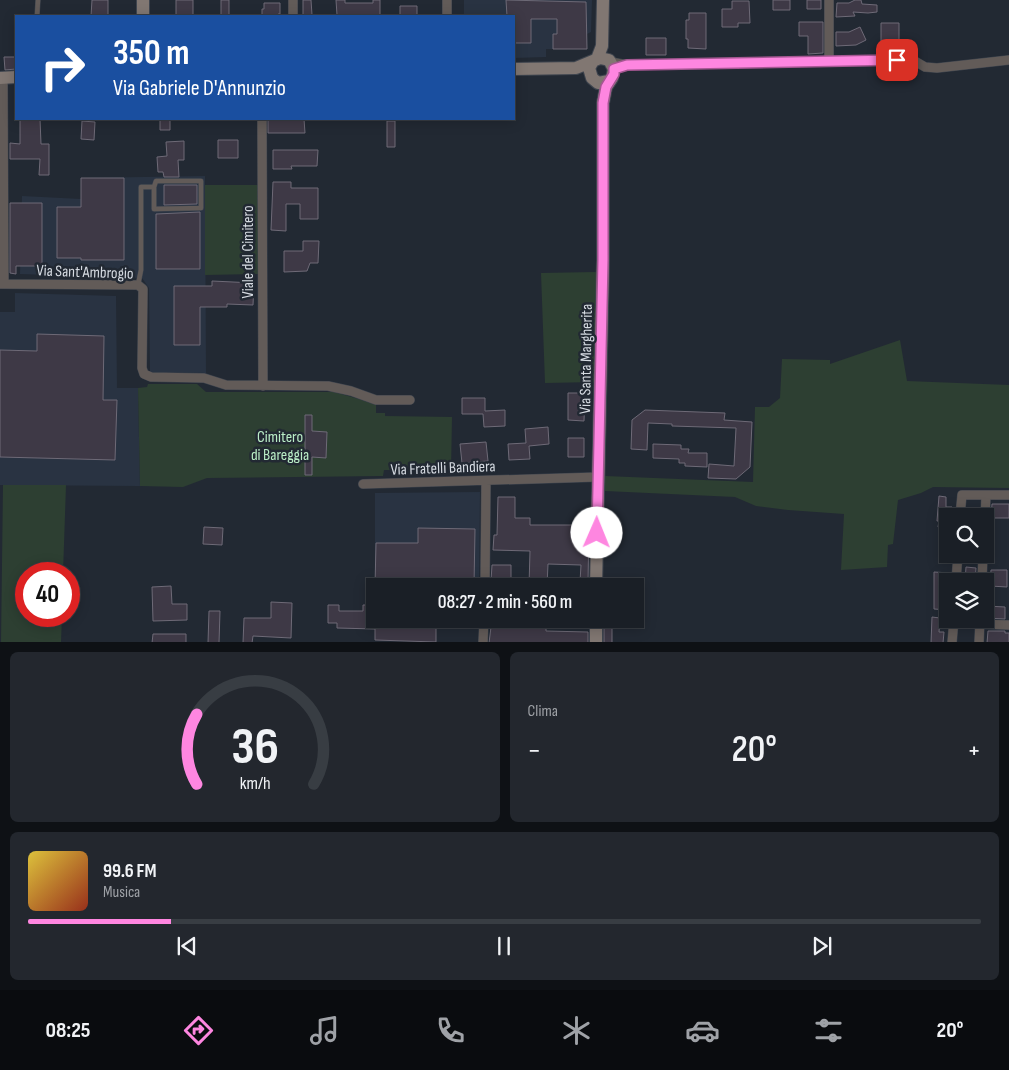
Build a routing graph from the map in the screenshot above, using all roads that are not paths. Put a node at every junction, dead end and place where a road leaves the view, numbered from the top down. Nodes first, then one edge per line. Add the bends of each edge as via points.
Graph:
1 (38, 0) edge
2 (144, 0) edge
3 (293, 0) edge
4 (447, 0) edge
5 (603, 0) edge
6 (829, 0) edge
7 (37, 15) edge
8 (143, 15) edge
9 (294, 15) edge
10 (447, 15) edge
11 (1009, 60) edge
12 (829, 61) junction
13 (515, 68) edge
14 (602, 69) junction
15 (6, 78) edge
16 (262, 120) edge
17 (154, 187) junction
18 (2, 284) edge
19 (138, 285) junction
20 (262, 386) junction
21 (410, 400) dead end
22 (598, 477) junction
23 (486, 481) junction
24 (363, 484) dead end
25 (986, 495) junction
26 (1009, 495) edge
27 (961, 508) edge
28 (985, 508) edge
29 (485, 578) edge
30 (596, 578) edge
31 (994, 623) edge
32 (1009, 625) edge
33 (484, 628) edge
34 (596, 628) edge
35 (953, 628) edge
36 (980, 628) edge
37 (484, 642) edge
38 (596, 642) edge
39 (952, 642) edge
40 (979, 642) edge

1 - 7 lane
2 - 8 street
3 - 9 street
4 - 10 street
5 - 14 street
6 - 12 street
11 - 12 street via 937,68 925,67 914,60
12 - 14 street via 627,65
13 - 14 street
14 - 22 street, Via Santa Margherita via 603,269
15 - 18 street
16 - 20 street, Viale del Cimitero
17 - 17 lane via 156,182 201,180 201,208 154,209
17 - 19 lane via 141,187 141,270
18 - 19 street, Via Sant'Ambrogio
19 - 20 street, Via Sant'Ambrogio via 143,289 144,374 151,377 204,378 226,385
20 - 21 street via 328,386 376,400
22 - 23 street, Via Fratelli Bandiera
22 - 30 street, Via Santa Margherita
23 - 24 street, Via Fratelli Bandiera
23 - 29 street
25 - 26 street
25 - 27 street via 962,494
25 - 28 street
31 - 32 street
33 - 37 street
34 - 38 street
35 - 39 street
36 - 40 street

